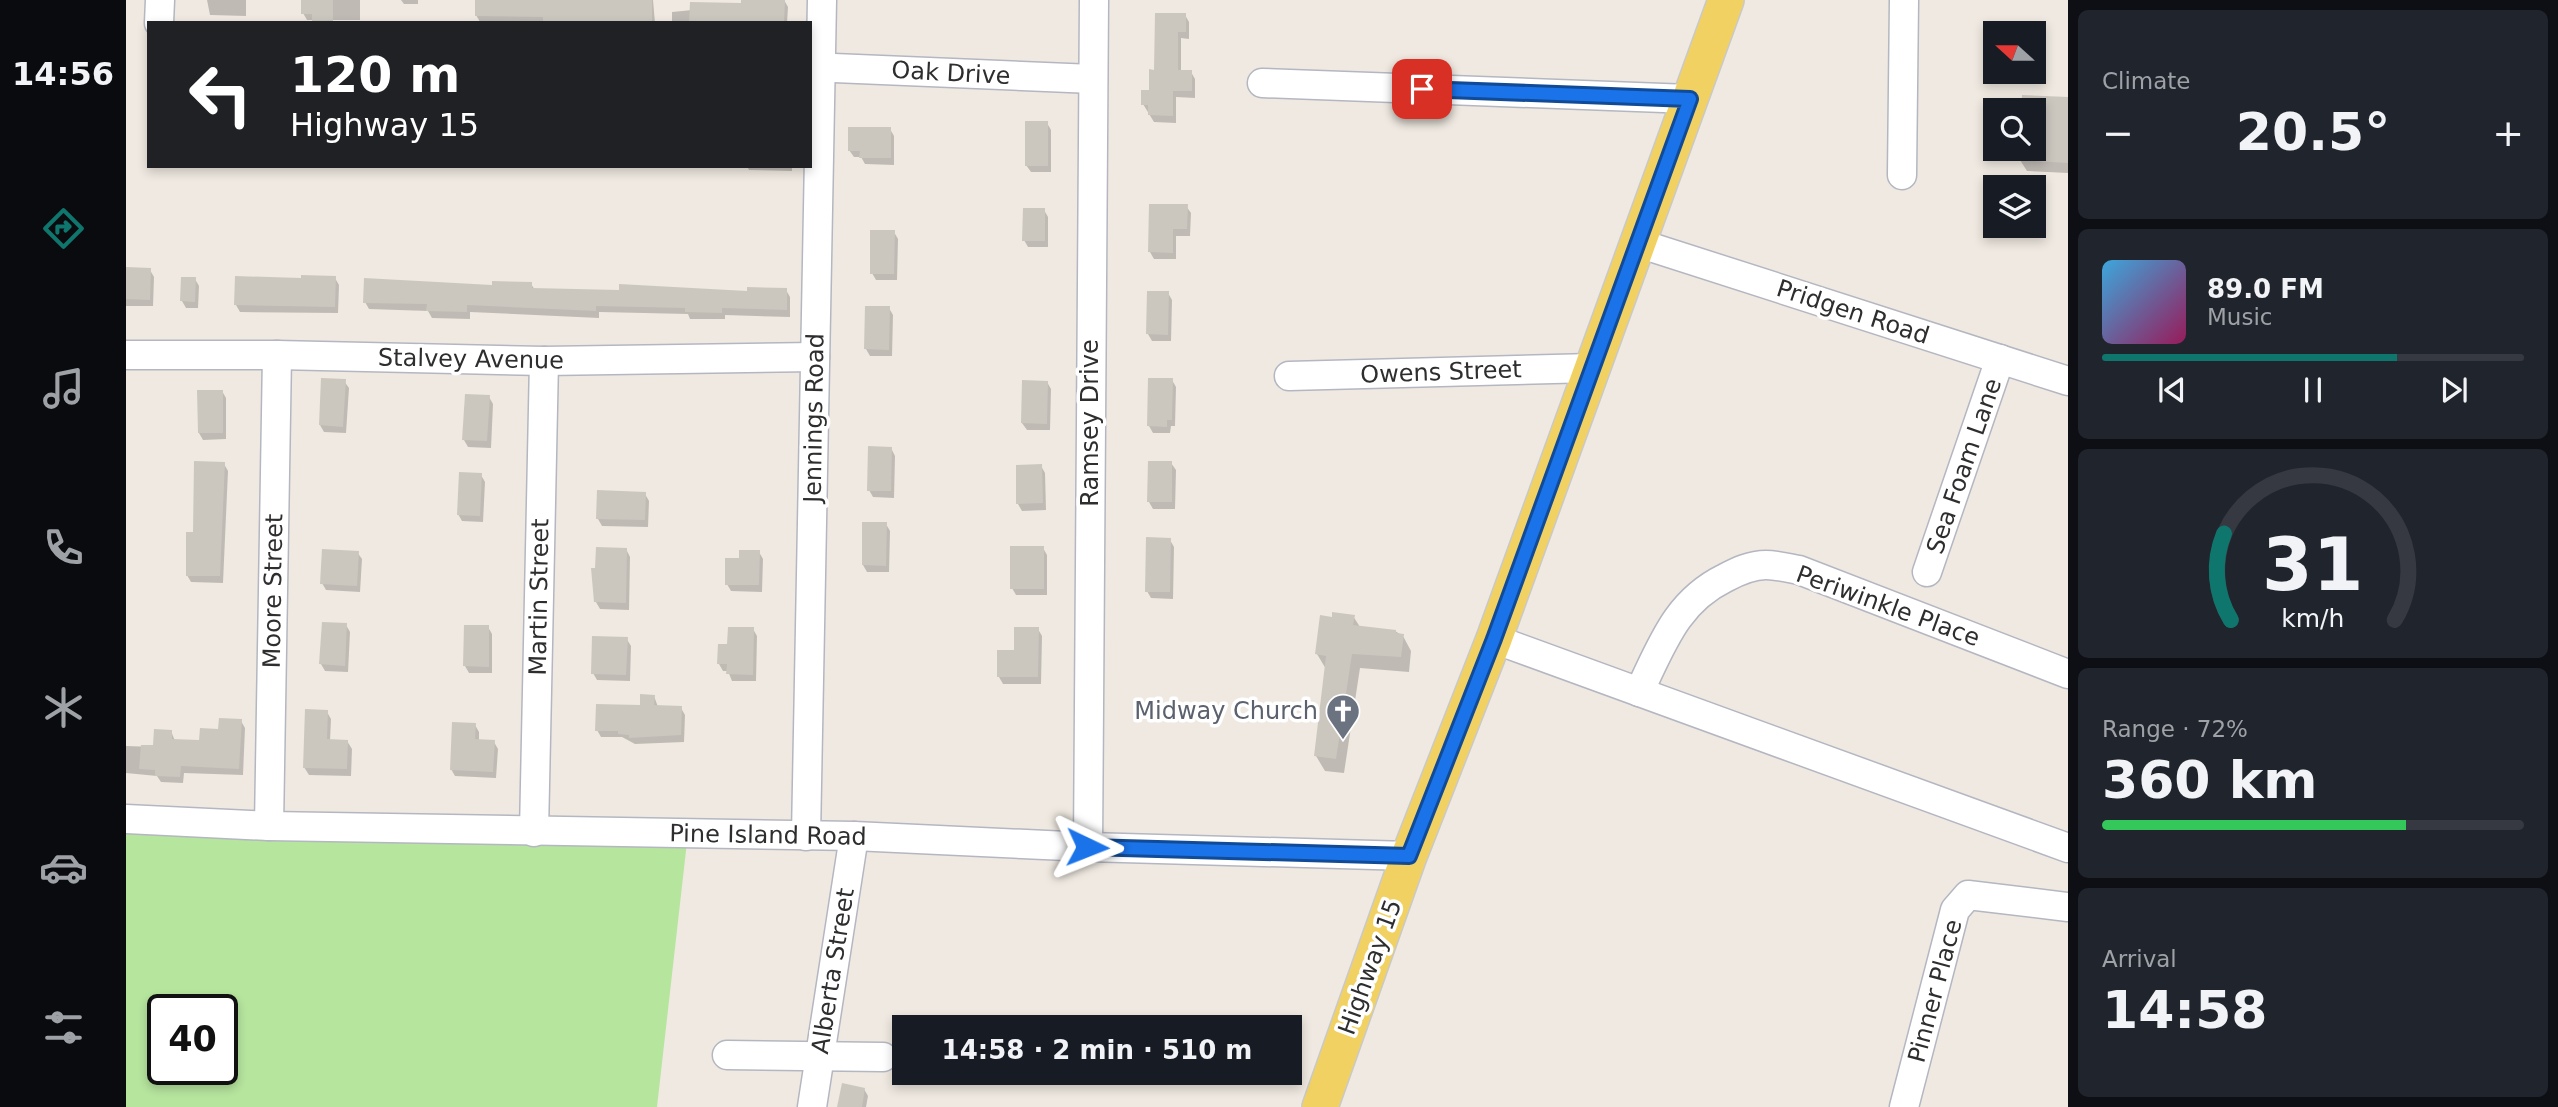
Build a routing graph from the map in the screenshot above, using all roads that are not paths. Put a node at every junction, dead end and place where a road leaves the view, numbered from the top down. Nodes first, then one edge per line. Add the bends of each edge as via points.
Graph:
1 (160, 0) edge
2 (822, 0) edge
3 (1094, 0) edge
4 (1726, 0) edge
5 (1903, 0) edge
6 (159, 21) edge
7 (815, 67) edge
8 (1093, 79) junction
9 (1262, 83) dead end
10 (1690, 99) junction
11 (1902, 175) dead end
12 (1638, 243) junction
13 (126, 355) edge
14 (277, 355) junction
15 (815, 357) junction
16 (2000, 359) junction
17 (544, 361) junction
18 (1592, 368) junction
19 (1289, 376) dead end
20 (2068, 381) edge
21 (1927, 572) dead end
22 (1494, 639) junction
23 (2068, 674) edge
24 (1639, 692) junction
25 (126, 819) edge
26 (269, 827) junction
27 (534, 832) junction
28 (806, 836) junction
29 (854, 836) junction
30 (1087, 847) junction
31 (2068, 848) edge
32 (1409, 856) junction
33 (2068, 907) edge
34 (727, 1055) dead end
35 (883, 1057) dead end
36 (820, 1058) junction
37 (813, 1107) edge
38 (1320, 1107) edge
39 (1904, 1107) edge

1 - 6 street
2 - 7 street, Jennings Road
3 - 8 street, Ramsey Drive
4 - 10 main road, Highway 15
5 - 11 street
7 - 8 street, Oak Drive
7 - 15 street, Jennings Road
8 - 30 street, Ramsey Drive
9 - 10 street
10 - 12 main road, Highway 15
12 - 16 street, Pridgen Road
12 - 18 main road, Highway 15
13 - 14 street, Stalvey Avenue
14 - 17 street, Stalvey Avenue
14 - 26 street, Moore Street
15 - 17 street, Stalvey Avenue
15 - 28 street, Jennings Road
16 - 20 street, Pridgen Road
16 - 21 street, Sea Foam Lane
17 - 27 street, Martin Street
18 - 19 street, Owens Street
18 - 22 main road, Highway 15
22 - 24 street
22 - 32 main road, Highway 15
23 - 24 street, Periwinkle Place via 1799,570 1766,565 1742,569 1687,603
24 - 31 street
25 - 26 street, Pine Island Road
26 - 27 street, Pine Island Road
27 - 28 street, Pine Island Road
28 - 29 street, Pine Island Road
29 - 30 street, Pine Island Road
29 - 36 street, Alberta Street
30 - 32 street, Pine Island Road
32 - 38 main road, Highway 15
33 - 39 street, Pinner Place via 1968,895 1955,910
34 - 36 street
35 - 36 street
36 - 37 street, Alberta Street

